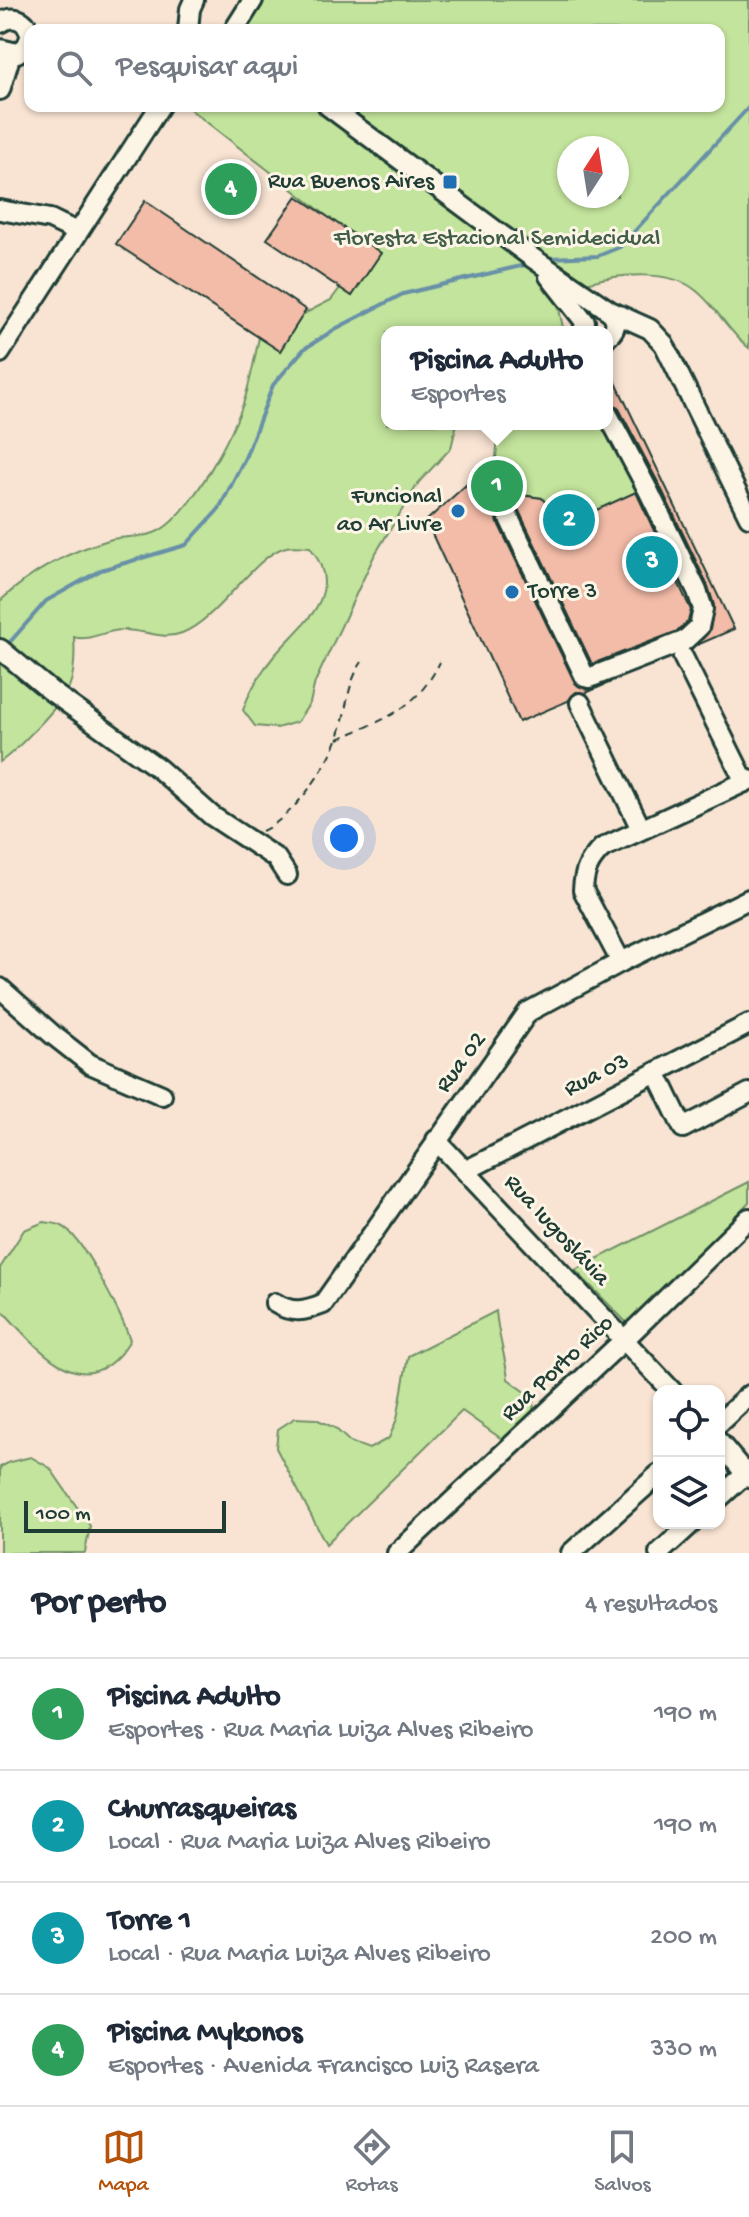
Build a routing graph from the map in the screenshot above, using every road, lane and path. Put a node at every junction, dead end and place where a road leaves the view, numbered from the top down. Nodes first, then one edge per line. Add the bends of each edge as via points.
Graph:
1 (194, 0) edge
2 (239, 0) edge
3 (253, 0) edge
4 (0, 23) edge
5 (24, 24) edge
6 (190, 24) edge
7 (234, 24) edge
8 (237, 24) edge
9 (24, 47) edge
10 (5, 51) edge
11 (0, 90) edge
12 (156, 112) edge
13 (336, 112) edge
14 (0, 210) edge
15 (77, 232) junction
16 (534, 259) junction
17 (610, 311) junction
18 (583, 326) edge
19 (586, 326) edge
20 (613, 329) edge
21 (613, 338) edge
22 (664, 344) junction
23 (0, 353) edge
24 (613, 425) edge
25 (507, 514) dead end
26 (749, 517) edge
27 (0, 649) edge
28 (683, 657) dead end
29 (362, 662) dead end
30 (440, 662) dead end
31 (580, 703) dead end
32 (337, 740) junction
33 (747, 781) edge
34 (641, 829) junction
35 (234, 831) junction
36 (287, 875) dead end
37 (749, 899) edge
38 (621, 962) junction
39 (0, 988) edge
40 (749, 1024) edge
41 (656, 1072) junction
42 (749, 1093) edge
43 (162, 1095) dead end
44 (436, 1140) junction
45 (467, 1170) junction
46 (749, 1218) edge
47 (275, 1303) dead end
48 (625, 1339) junction
49 (667, 1385) edge
50 (749, 1395) edge
51 (725, 1417) edge
52 (725, 1449) edge
53 (748, 1474) edge
54 (653, 1479) edge
55 (725, 1493) edge
56 (685, 1529) edge
57 (397, 1553) edge
58 (571, 1553) edge
59 (659, 1553) edge

1 - 6 street
2 - 7 street
3 - 8 street
4 - 5 street via 18,19
9 - 10 street
10 - 11 street
12 - 15 street
13 - 16 street
14 - 15 street via 50,219
15 - 23 street
16 - 17 street
16 - 18 street
17 - 19 street via 592,310
17 - 20 street
17 - 22 street via 650,329
21 - 22 street via 637,334
22 - 26 street
24 - 25 street via 703,609 699,627 684,641 585,677
27 - 35 street
28 - 33 street
29 - 32 path
30 - 32 path via 409,705
31 - 34 street
32 - 35 path via 298,804 266,830
33 - 34 street
34 - 38 street via 602,848 589,861 584,877 583,890
35 - 36 street via 276,858
37 - 38 street, Rua 02
38 - 44 street, Rua 02 via 528,1012
39 - 43 street via 90,1064
40 - 41 street, Rua 03
41 - 42 street via 683,1128
41 - 45 street, Rua 03
44 - 45 street, Rua Iugoslávia
44 - 47 street, Rua 02 via 323,1304 303,1312
45 - 48 street, Rua Iugoslávia
46 - 48 street, Rua Porto Rico
48 - 49 street, Rua Iugoslávia
48 - 57 street, Rua Porto Rico
50 - 51 street
52 - 53 street
53 - 55 street
54 - 58 street
56 - 59 street

